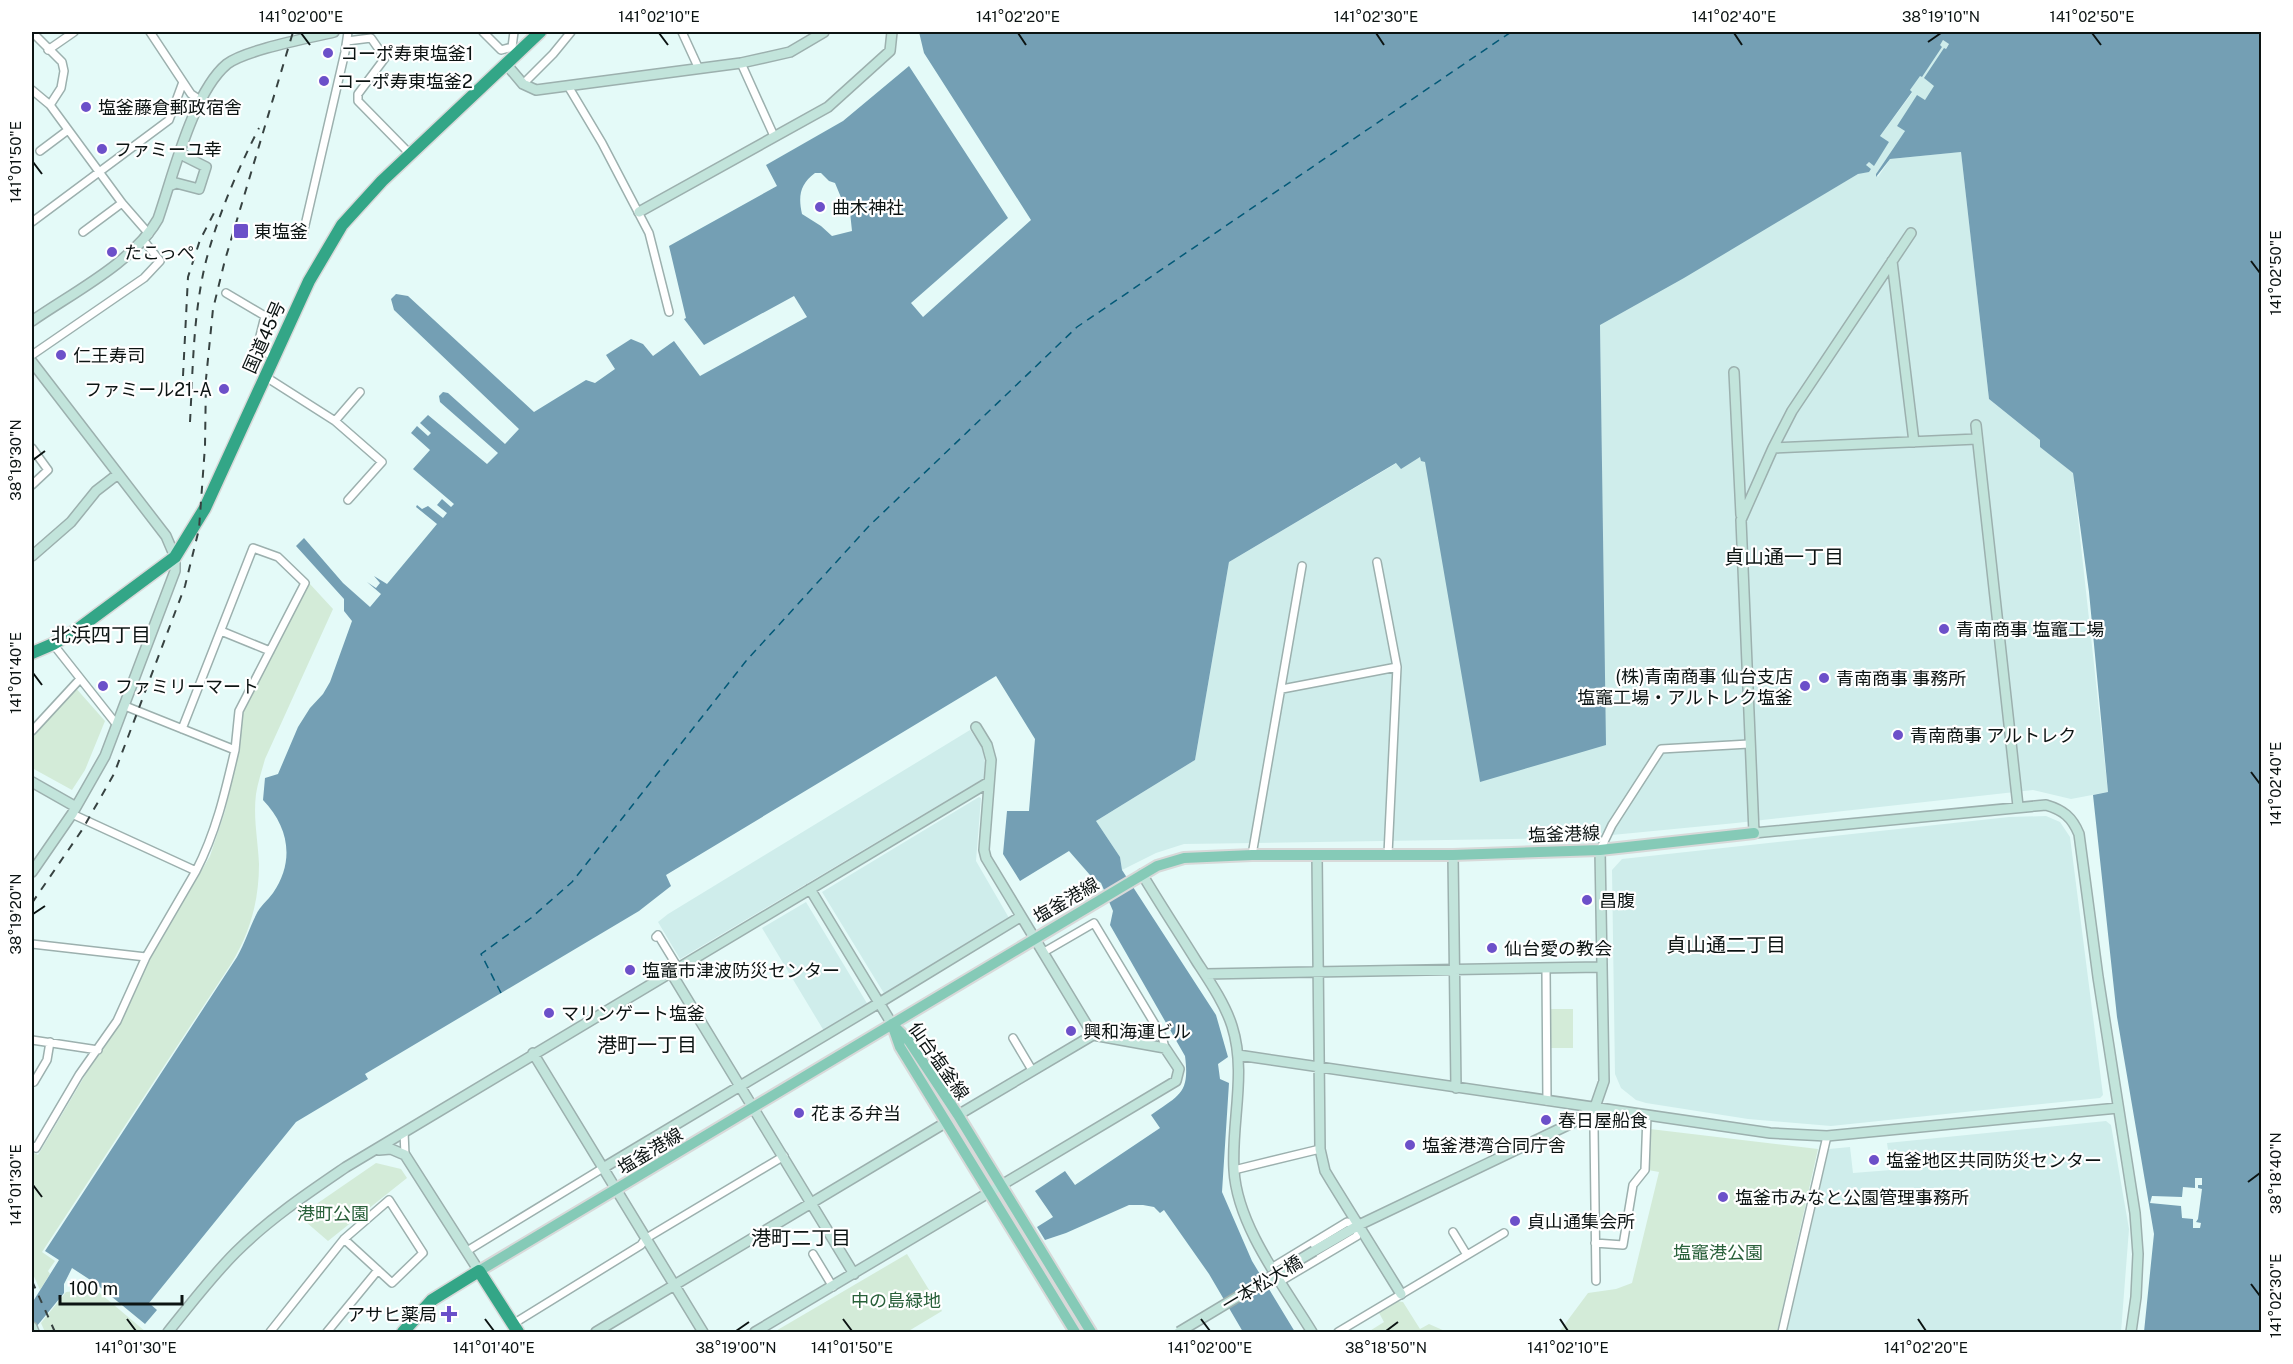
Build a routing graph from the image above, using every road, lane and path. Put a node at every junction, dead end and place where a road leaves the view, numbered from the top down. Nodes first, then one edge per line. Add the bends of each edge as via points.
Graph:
1 (33, 32) edge
2 (74, 32) edge
3 (150, 32) edge
4 (334, 32) edge
5 (348, 32) edge
6 (514, 32) edge
7 (540, 32) edge
8 (571, 32) edge
9 (682, 32) edge
10 (824, 32) edge
11 (892, 32) edge
12 (486, 33) edge
13 (347, 41) junction
14 (48, 50) junction
15 (514, 50) junction
16 (506, 63) junction
17 (741, 63) junction
18 (699, 69) junction
19 (183, 82) junction
20 (523, 84) junction
21 (568, 86) junction
22 (32, 90) edge
23 (200, 100) junction
24 (50, 105) junction
25 (68, 130) junction
26 (774, 136) junction
27 (40, 151) dead end
28 (181, 151) junction
29 (410, 154) junction
30 (100, 170) junction
31 (169, 186) junction
32 (123, 203) junction
33 (639, 212) junction
34 (32, 219) edge
35 (83, 232) dead end
36 (1911, 233) dead end
37 (303, 234) dead end
38 (147, 238) junction
39 (1892, 261) junction
40 (226, 293) dead end
41 (669, 312) dead end
42 (32, 321) edge
43 (32, 356) edge
44 (274, 357) junction
45 (32, 362) edge
46 (1734, 372) dead end
47 (266, 377) junction
48 (360, 392) dead end
49 (335, 421) junction
50 (1976, 425) dead end
51 (1977, 439) junction
52 (1914, 442) junction
53 (32, 448) edge
54 (1773, 448) junction
55 (118, 474) junction
56 (32, 485) edge
57 (348, 500) dead end
58 (1741, 520) junction
59 (32, 553) edge
60 (175, 556) junction
61 (1377, 562) dead end
62 (1302, 566) dead end
63 (221, 631) junction
64 (52, 644) junction
65 (270, 651) junction
66 (32, 653) edge
67 (1397, 668) junction
68 (80, 679) junction
69 (1282, 689) junction
70 (125, 706) junction
71 (117, 725) junction
72 (976, 728) dead end
73 (182, 729) junction
74 (32, 731) edge
75 (1749, 744) junction
76 (235, 750) junction
77 (32, 782) edge
78 (989, 782) junction
79 (2018, 806) junction
80 (74, 811) junction
81 (1754, 833) junction
82 (1600, 850) junction
83 (1388, 854) junction
84 (1252, 855) junction
85 (1317, 855) junction
86 (1453, 855) junction
87 (196, 871) junction
88 (32, 872) edge
89 (1137, 877) junction
90 (810, 889) junction
91 (1020, 916) junction
92 (656, 937) dead end
93 (1035, 937) junction
94 (32, 944) edge
95 (1044, 952) junction
96 (146, 957) junction
97 (1601, 967) junction
98 (674, 968) junction
99 (1546, 969) junction
100 (1456, 970) junction
101 (1318, 973) junction
102 (1204, 974) junction
103 (879, 1004) junction
104 (892, 1024) junction
105 (1093, 1035) junction
106 (1012, 1038) dead end
107 (32, 1040) edge
108 (50, 1042) junction
109 (1165, 1048) junction
110 (98, 1050) junction
111 (533, 1053) junction
112 (1238, 1055) junction
113 (1321, 1069) junction
114 (1032, 1070) junction
115 (34, 1082) dead end
116 (740, 1085) junction
117 (1456, 1088) junction
118 (1547, 1101) junction
119 (1595, 1107) junction
120 (754, 1108) junction
121 (2118, 1108) junction
122 (958, 1115) junction
123 (1647, 1115) junction
124 (945, 1123) junction
125 (404, 1132) junction
126 (1827, 1136) junction
127 (32, 1146) edge
128 (1320, 1149) junction
129 (372, 1151) junction
130 (405, 1155) junction
131 (784, 1156) junction
132 (603, 1168) junction
133 (1234, 1170) junction
134 (1002, 1187) junction
135 (616, 1190) junction
136 (989, 1194) junction
137 (812, 1203) junction
138 (1359, 1225) junction
139 (1453, 1232) dead end
140 (1504, 1233) dead end
141 (344, 1239) junction
142 (645, 1239) junction
143 (1595, 1243) junction
144 (466, 1251) junction
145 (813, 1254) dead end
146 (1467, 1255) junction
147 (1272, 1267) junction
148 (378, 1270) junction
149 (479, 1271) junction
150 (854, 1274) junction
151 (1281, 1281) junction
152 (1596, 1281) dead end
153 (674, 1285) junction
154 (832, 1287) junction
155 (1401, 1294) junction
156 (32, 1327) edge
157 (515, 1328) edge
158 (410, 1329) edge
159 (34, 1332) edge
160 (168, 1332) edge
161 (270, 1332) edge
162 (327, 1332) edge
163 (596, 1332) edge
164 (703, 1332) edge
165 (755, 1332) edge
166 (1075, 1332) edge
167 (1091, 1332) edge
168 (1179, 1332) edge
169 (1312, 1332) edge
170 (1338, 1332) edge
171 (1782, 1332) edge
172 (2131, 1332) edge

1 - 14 street
2 - 14 street
3 - 19 street
4 - 23 street via 247,54 228,63
5 - 13 street
6 - 15 street
7 - 15 highway, 国道45号
8 - 20 street
9 - 18 street
10 - 17 street via 790,52
11 - 26 street via 890,51 828,107
12 - 15 street via 501,50
13 - 29 street via 371,38 385,58 358,94 358,101
13 - 37 street
14 - 24 street via 57,56 64,71 61,88
15 - 16 highway, 国道45号
16 - 20 street
16 - 29 highway, 国道45号
17 - 18 street
17 - 26 street
18 - 21 street
19 - 23 street
19 - 30 street via 169,120
20 - 21 street via 536,90
21 - 33 street
22 - 24 street
23 - 28 street
24 - 25 street
25 - 27 street
25 - 30 street
26 - 33 street
28 - 31 street
28 - 31 street via 186,158 206,167 200,189 176,183
29 - 44 highway, 国道45号 via 342,225 309,281
30 - 32 street
30 - 34 street
31 - 38 street
32 - 35 street
32 - 38 street
33 - 41 street via 649,233
36 - 39 street
38 - 42 street
38 - 43 street via 160,261 144,278
39 - 52 street
39 - 54 street via 1792,411
40 - 44 street via 265,316 257,348
44 - 47 highway, 国道45号
45 - 55 street
46 - 58 street
47 - 49 street
47 - 60 highway, 国道45号 via 205,508
48 - 49 street
49 - 57 street via 382,462
50 - 51 street
51 - 52 street
51 - 79 street
52 - 54 street
53 - 56 street via 48,470
54 - 58 street
55 - 59 street via 96,490 71,522
55 - 60 street via 166,536
58 - 75 street
60 - 64 highway, 国道45号 via 105,610
60 - 70 street via 175,570
61 - 67 street
62 - 69 street
63 - 65 street
63 - 65 street via 253,548 278,557 305,583
63 - 73 street
64 - 66 highway, 国道45号
64 - 68 street
65 - 76 street via 239,711
67 - 69 street
67 - 83 street
68 - 71 street
68 - 74 street
69 - 84 street
70 - 71 street
70 - 73 street
71 - 80 street via 105,756
72 - 78 street via 991,760
73 - 76 street
75 - 81 street
75 - 82 street via 1661,749
76 - 87 street via 222,809
77 - 80 street
78 - 90 street
78 - 91 street via 984,850
79 - 81 street
79 - 121 street via 2060,809 2079,834
80 - 87 street
80 - 88 street
81 - 82 main road, 塩釜港線
82 - 86 main road, 塩釜港線
82 - 97 street
83 - 85 main road, 塩釜港線
83 - 86 main road, 塩釜港線
84 - 85 main road, 塩釜港線
84 - 89 main road, 塩釜港線 via 1184,858 1156,866
85 - 101 street
86 - 100 street
87 - 96 street
89 - 93 main road, 塩釜港線
89 - 102 street
90 - 98 street
90 - 103 street
91 - 93 street
91 - 103 street
92 - 98 street
93 - 95 street
93 - 104 main road, 塩釜港線
94 - 96 street
95 - 105 street
95 - 109 street via 1094,923 1162,1036
96 - 110 street via 117,1021
97 - 99 street
97 - 119 street via 1604,1081
98 - 111 street
98 - 116 street
99 - 100 street
99 - 118 street
100 - 101 street
100 - 117 street
101 - 102 street
101 - 113 street
102 - 112 street via 1232,1024
103 - 104 street
103 - 116 street
104 - 120 main road, 塩釜港線
104 - 122 main road, 仙台塩釜線 via 909,1041
104 - 124 main road, 仙台塩釜線 via 900,1047
105 - 109 street
105 - 114 street
106 - 114 street
107 - 108 street
108 - 110 street
108 - 115 street via 47,1059
109 - 134 street via 1179,1070 1176,1082
110 - 127 street via 36,1148
111 - 125 street
111 - 132 street
112 - 113 street
112 - 133 street
113 - 117 street
113 - 128 street
114 - 122 street
116 - 120 street
116 - 132 street
117 - 118 street
118 - 119 street
119 - 123 street
119 - 138 street, 一本松大橋 via 1572,1123
119 - 143 street
120 - 131 street
120 - 135 main road, 塩釜港線
121 - 126 street
121 - 172 street via 2138,1254
122 - 134 main road, 仙台塩釜線
123 - 126 street via 1770,1133
123 - 143 street via 1645,1170 1633,1185 1623,1245
124 - 136 main road, 仙台塩釜線
124 - 137 street
125 - 129 street
125 - 130 street
126 - 171 street
128 - 133 street
128 - 138 street via 1325,1171
129 - 130 street via 391,1149
129 - 160 street via 259,1231 214,1275
130 - 144 street
131 - 137 street
131 - 142 street
132 - 135 street
132 - 144 street
133 - 147 street via 1243,1213
134 - 136 street
134 - 167 main road, 仙台塩釜線
135 - 142 street
135 - 149 main road, 塩釜港線
136 - 150 street
136 - 166 main road, 仙台塩釜線
137 - 150 street
137 - 153 street
138 - 147 street via 1347,1222
138 - 151 street via 1357,1236
138 - 155 street
138 - 168 street, 一本松大橋, bridge
139 - 146 street
140 - 146 street
141 - 148 street
141 - 148 street via 389,1200 423,1253 392,1283
141 - 161 street
142 - 153 street
142 - 157 street
143 - 152 street
144 - 149 street
145 - 154 street
146 - 155 street
147 - 151 street
148 - 162 street
149 - 157 highway
149 - 158 highway via 432,1300
150 - 154 street
151 - 169 street
153 - 163 street
153 - 164 street
154 - 165 street
155 - 170 street
156 - 159 street

